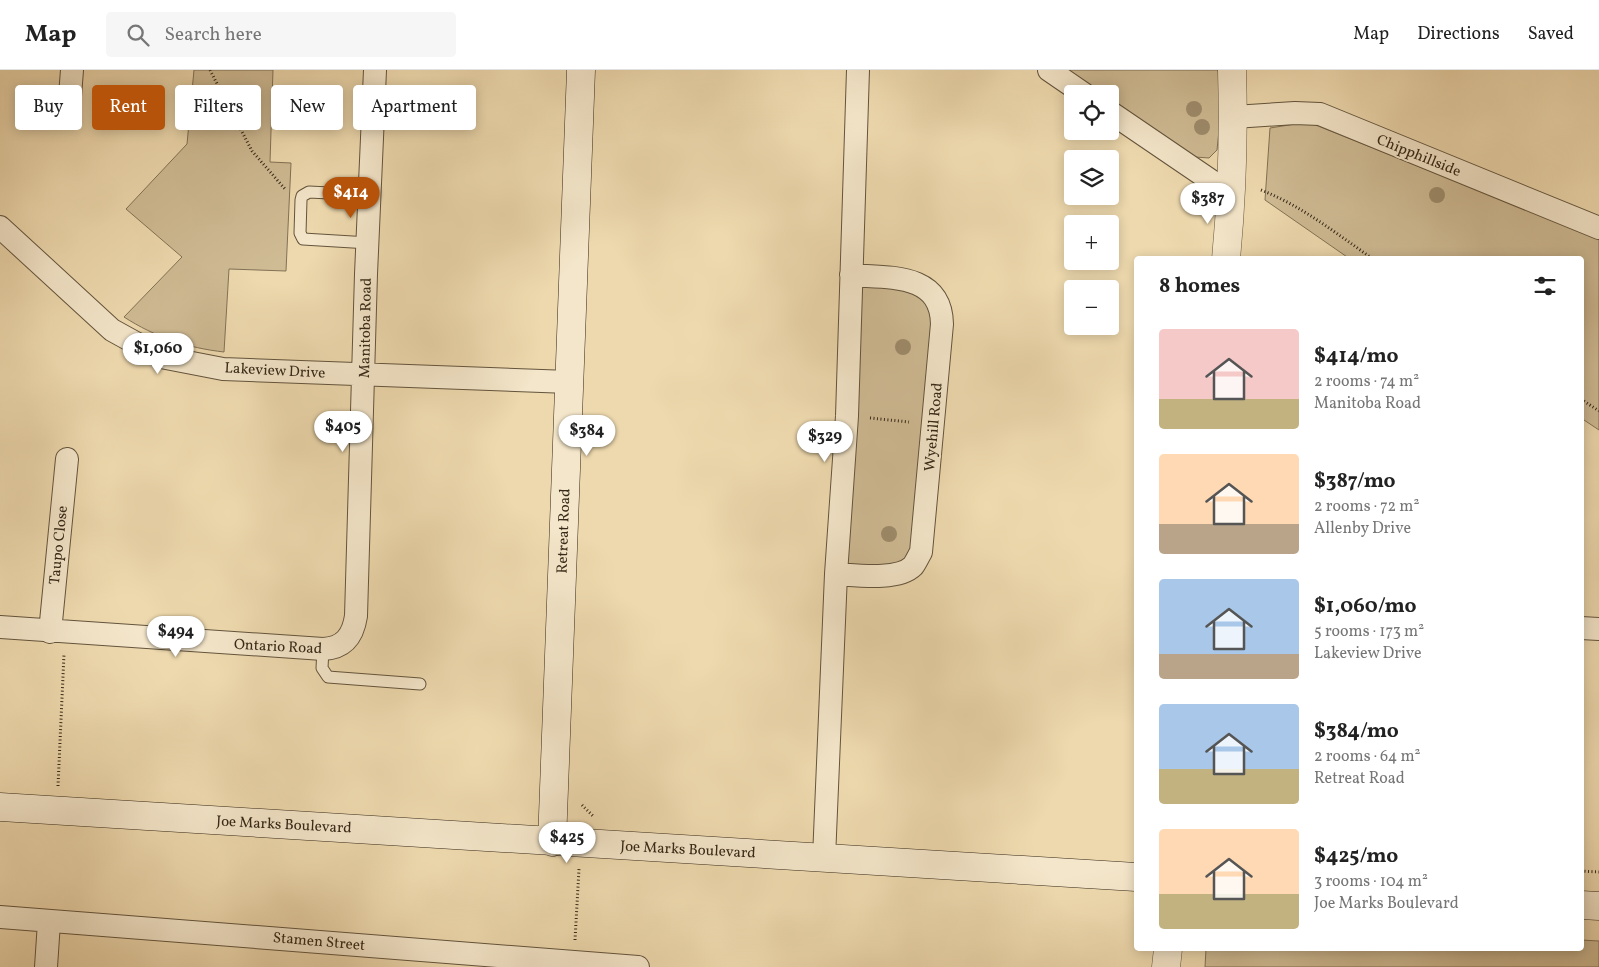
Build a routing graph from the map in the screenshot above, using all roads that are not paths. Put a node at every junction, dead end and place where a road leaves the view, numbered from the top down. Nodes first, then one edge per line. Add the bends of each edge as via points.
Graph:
1 (72, 70) edge
2 (376, 70) edge
3 (581, 70) edge
4 (858, 70) edge
5 (1049, 70) edge
6 (1232, 70) edge
7 (71, 85) edge
8 (1071, 85) edge
9 (1234, 117) junction
10 (1119, 118) edge
11 (371, 195) junction
12 (1232, 195) junction
13 (0, 227) edge
14 (1599, 228) edge
15 (369, 243) junction
16 (1226, 256) edge
17 (851, 275) junction
18 (364, 374) junction
19 (569, 382) junction
20 (67, 459) dead end
21 (836, 574) junction
22 (0, 627) edge
23 (1584, 628) edge
24 (1599, 629) edge
25 (58, 632) junction
26 (345, 643) joint
27 (323, 649) junction
28 (420, 684) dead end
29 (0, 807) edge
30 (552, 842) junction
31 (824, 858) junction
32 (1134, 877) edge
33 (1584, 904) edge
34 (1599, 906) edge
35 (0, 918) edge
36 (49, 922) junction
37 (1168, 951) edge
38 (46, 967) edge
39 (638, 967) edge
40 (1166, 967) edge

1 - 7 street
2 - 11 street, Manitoba Road
3 - 19 main road, Retreat Road
4 - 17 street
5 - 8 street
6 - 9 main road
9 - 12 main road
9 - 14 street, Chipphillside via 1320,114
10 - 12 street
11 - 15 street, Manitoba Road
11 - 15 lane via 309,192 301,200 300,233 303,239
12 - 16 main road
13 - 18 street, Lakeview Drive via 112,330 161,357 223,369
15 - 18 street, Manitoba Road
17 - 21 street via 847,416
17 - 21 street, Wyehill Road via 914,281 930,293 942,324 922,547 915,564 888,575
18 - 19 street, Lakeview Drive
18 - 26 street, Manitoba Road via 356,616 352,633
19 - 30 main road, Retreat Road
20 - 25 street, Taupo Close
21 - 31 street
22 - 25 street, Ontario Road
23 - 24 street
25 - 27 street, Ontario Road
26 - 27 street, Ontario Road
27 - 28 lane via 322,668 328,677
29 - 30 main road, Joe Marks Boulevard
30 - 31 main road, Joe Marks Boulevard
31 - 32 main road, Joe Marks Boulevard
33 - 34 main road
35 - 36 street, Stamen Street
36 - 38 street
36 - 39 street, Stamen Street
37 - 40 main road

